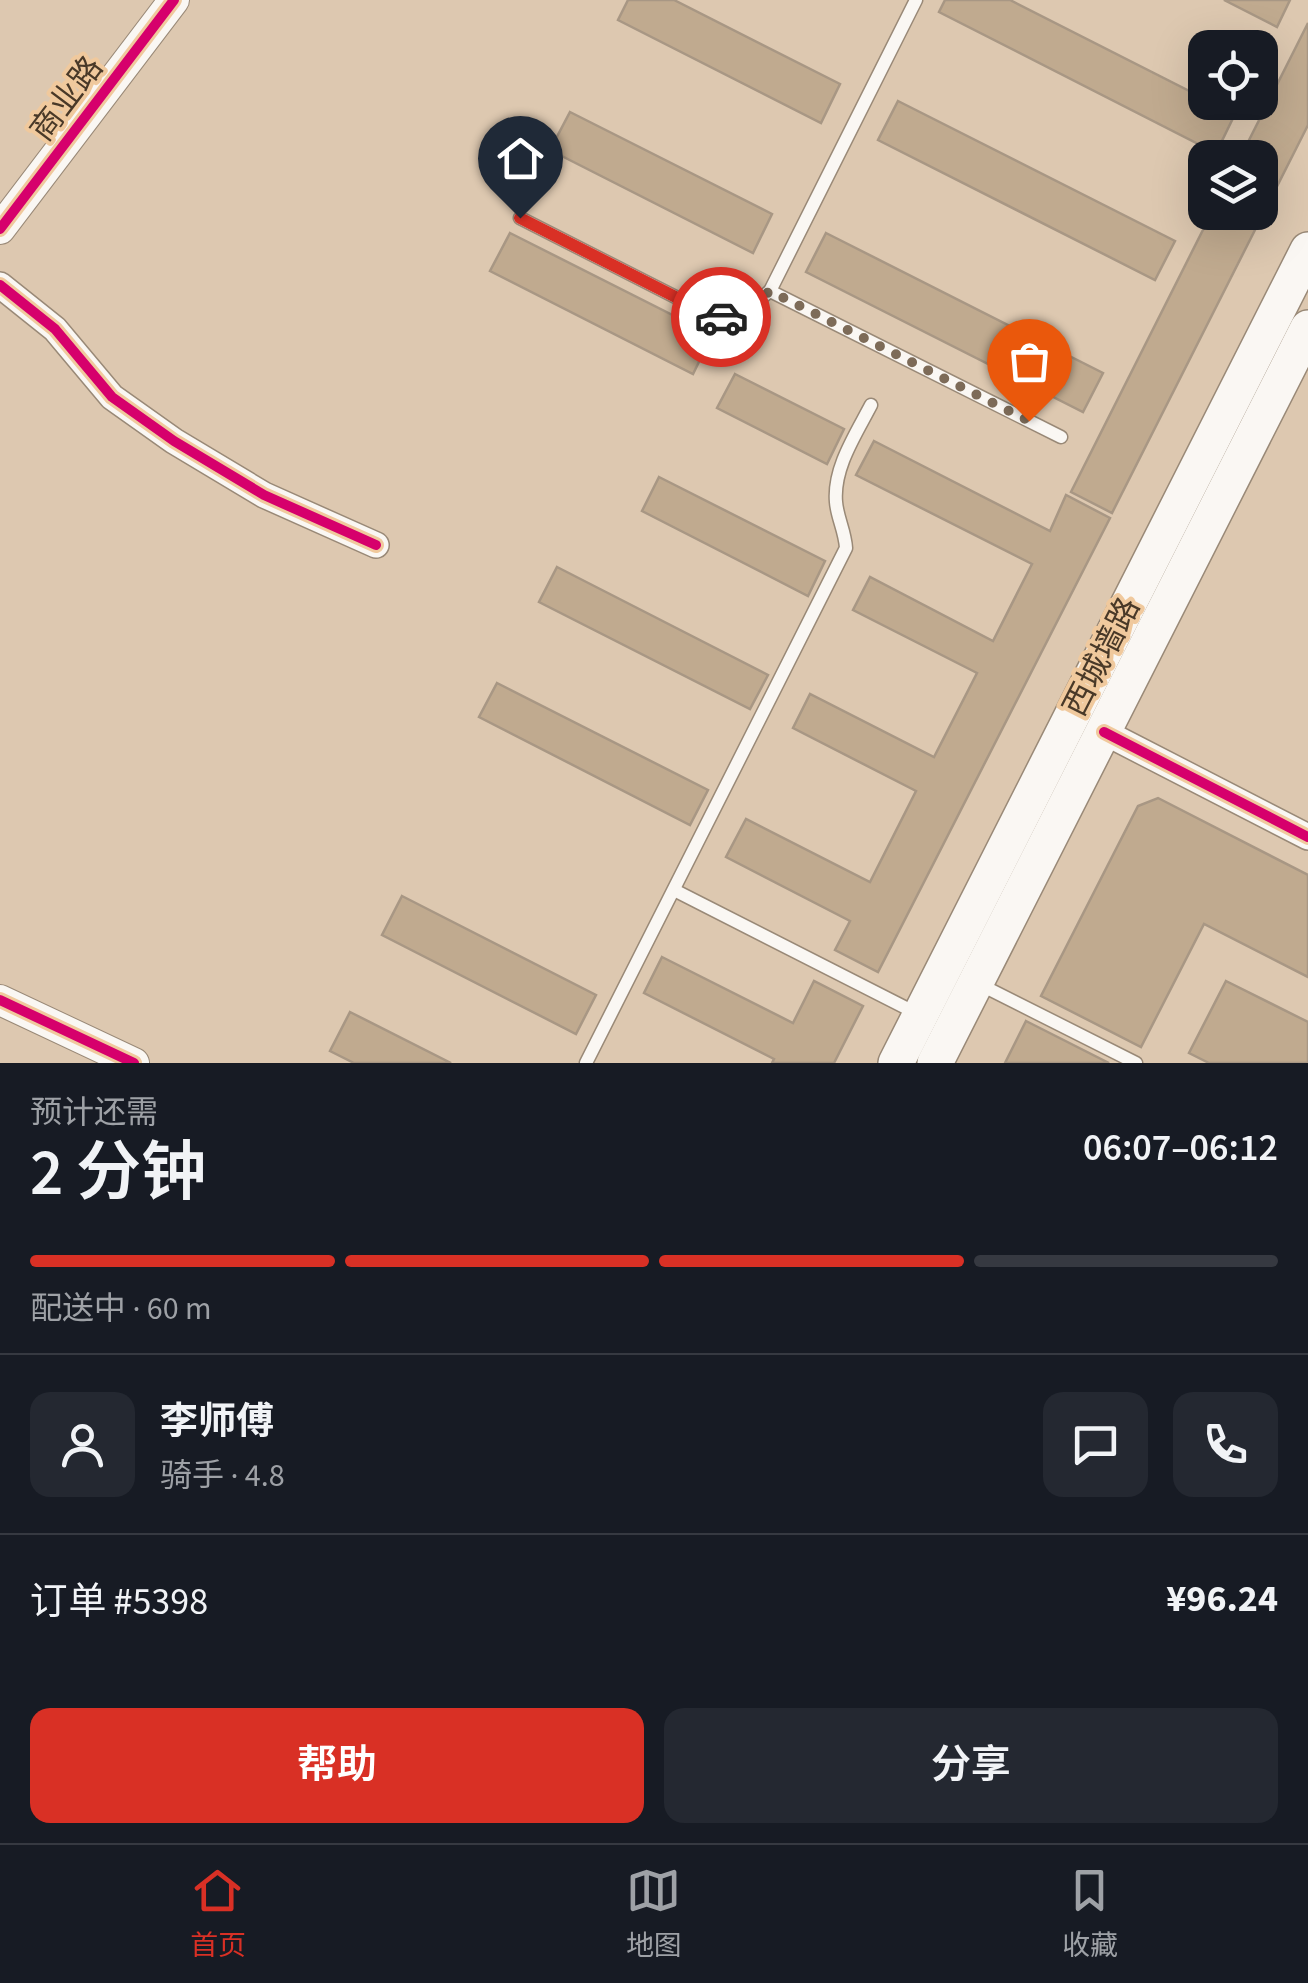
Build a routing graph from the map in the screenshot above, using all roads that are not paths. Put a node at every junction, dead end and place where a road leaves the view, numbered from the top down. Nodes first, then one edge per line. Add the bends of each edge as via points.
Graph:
1 (174, 0) edge
2 (916, 0) edge
3 (520, 218) dead end
4 (0, 229) edge
5 (1308, 250) edge
6 (0, 285) edge
7 (770, 291) junction
8 (1308, 328) edge
9 (871, 405) dead end
10 (1061, 437) dead end
11 (376, 545) dead end
12 (1104, 732) junction
13 (1308, 837) edge
14 (674, 890) junction
15 (976, 982) junction
16 (0, 1000) edge
17 (920, 1015) junction
18 (134, 1063) edge
19 (586, 1063) edge
20 (896, 1063) edge
21 (936, 1063) edge
22 (1136, 1063) edge

1 - 4 street, 商业路
2 - 7 lane
3 - 7 lane via 709,314 740,314
5 - 17 main road, 西城墙路
6 - 11 street via 55,330 112,396 174,442 264,495
7 - 10 lane
8 - 12 main road, 西城墙路
9 - 14 lane via 836,486 846,548
12 - 13 street
12 - 15 main road, 西城墙路
14 - 17 lane
14 - 19 lane
15 - 21 main road, 西城墙路
15 - 22 lane
16 - 18 street
17 - 20 main road, 西城墙路

